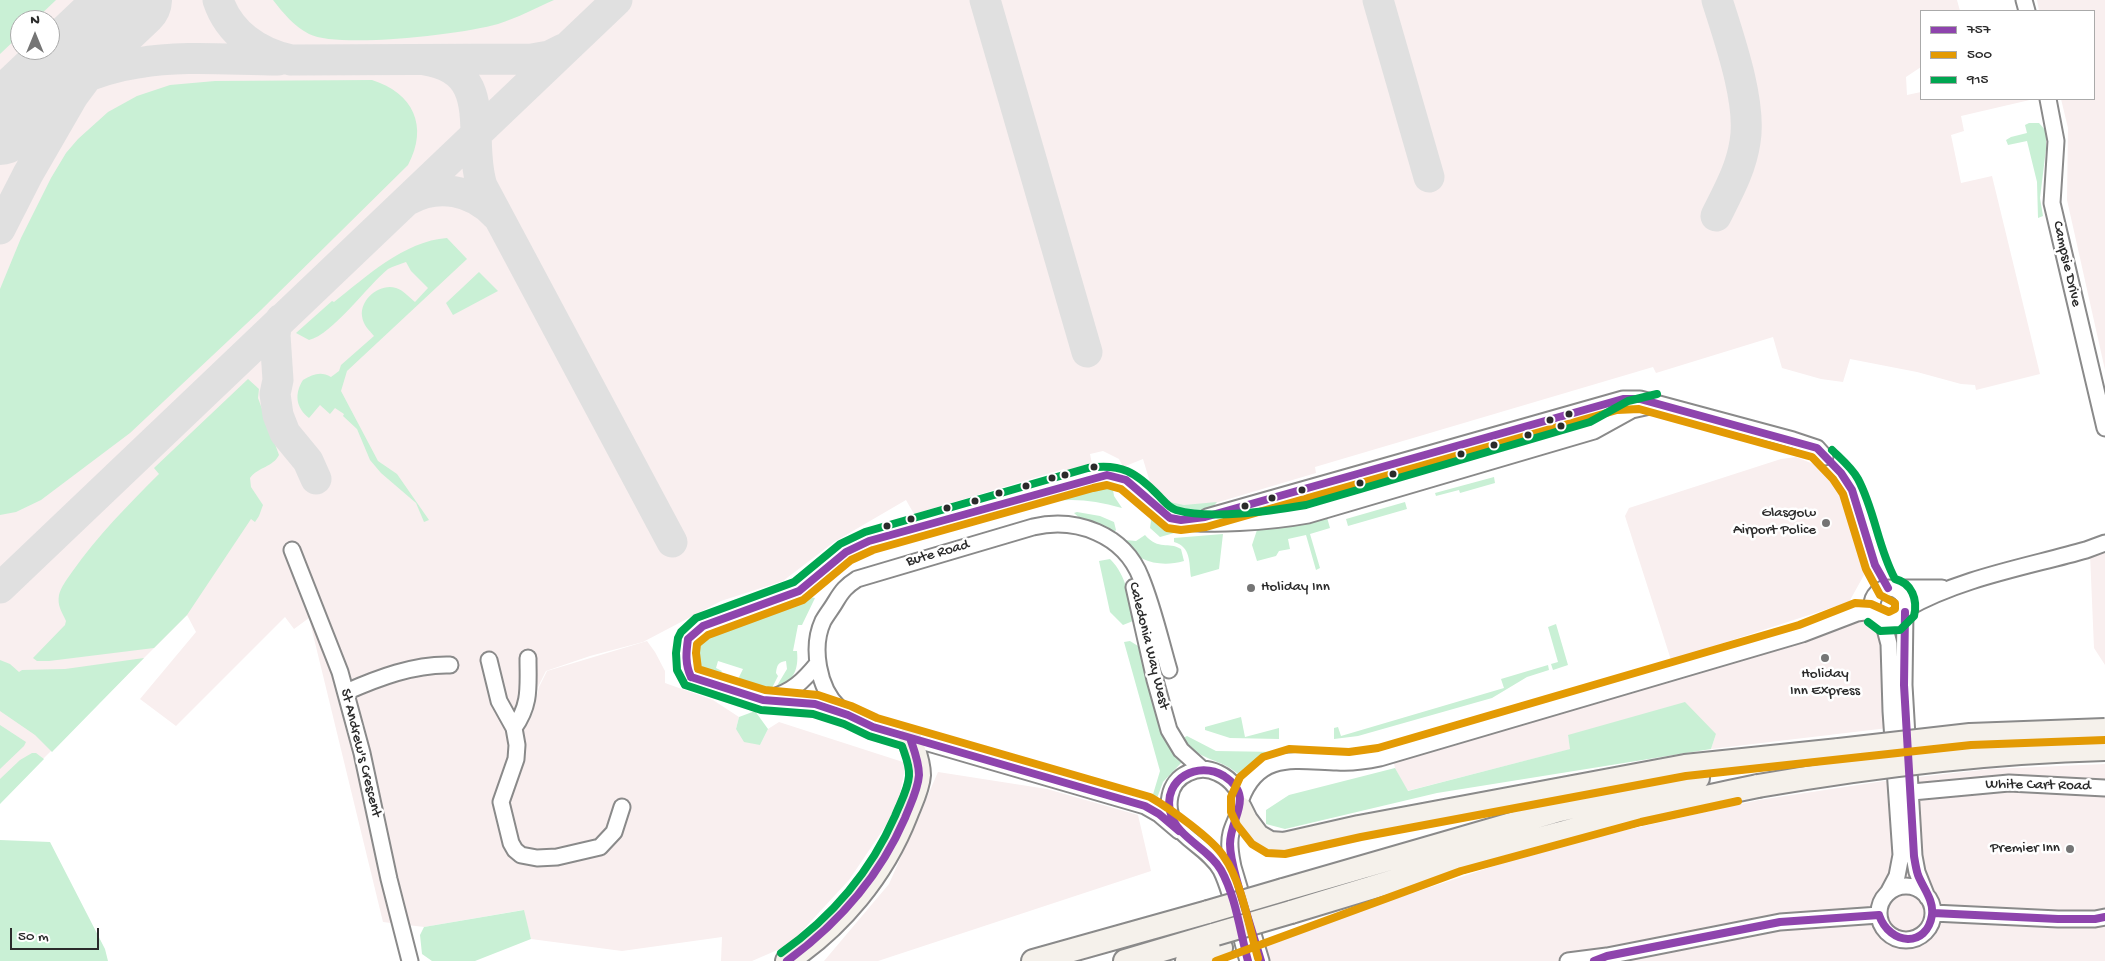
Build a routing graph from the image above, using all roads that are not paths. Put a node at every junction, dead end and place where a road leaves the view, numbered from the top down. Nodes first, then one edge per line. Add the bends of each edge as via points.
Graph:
1 (2048, 100) edge
2 (1659, 404) junction
3 (2105, 428) edge
4 (1826, 457) dead end
5 (1181, 520) junction
6 (1050, 528) junction
7 (2105, 542) edge
8 (292, 550) dead end
9 (1958, 586) junction
10 (1893, 588) junction
11 (1905, 611) junction
12 (1878, 618) junction
13 (528, 658) dead end
14 (489, 660) dead end
15 (818, 663) junction
16 (450, 665) dead end
17 (1169, 670) dead end
18 (346, 692) junction
19 (763, 700) junction
20 (848, 715) junction
21 (514, 728) junction
22 (2105, 730) edge
23 (910, 738) junction
24 (2105, 749) edge
25 (1202, 769) junction
26 (1688, 782) junction
27 (2105, 788) edge
28 (1912, 792) junction
29 (1240, 804) junction
30 (622, 807) dead end
31 (1179, 831) junction
32 (1888, 893) junction
33 (1927, 897) junction
34 (1933, 913) junction
35 (1879, 915) junction
36 (2105, 917) edge
37 (1218, 941) junction
38 (1601, 958) edge
39 (410, 961) edge
40 (787, 961) edge
41 (1033, 961) edge
42 (1125, 961) edge
43 (1187, 961) edge
44 (1248, 961) edge
45 (1261, 961) edge
46 (1568, 961) edge

1 - 3 street, Campsie Drive via 2056,141 2052,203
2 - 4 street via 1793,440 1817,448
2 - 5 street via 1640,399 1615,400 1230,511
2 - 5 street via 1632,410 1594,432 1308,515 1210,523
5 - 19 street via 1170,518 1126,480 1107,475 869,541 846,552 800,591 703,626 688,639 687,668 691,677
6 - 15 street, Bute Road via 874,582 836,601 819,634
6 - 17 street, Caledonia Way West via 1070,524 1089,528 1114,542 1126,554 1141,578
6 - 25 street, Caledonia Way West via 1091,538 1108,548 1127,569 1135,589 1169,730 1180,750
7 - 9 street
8 - 18 street, St Andrew's Crescent
9 - 10 street
9 - 11 street via 1925,598
10 - 11 street via 1905,599
10 - 12 street via 1882,589 1874,597 1872,608
11 - 12 street via 1895,621
11 - 28 street via 1904,685
12 - 29 street via 1864,612 1857,613 1802,634 1380,758 1349,762 1289,759 1277,762 1256,774 1244,790
12 - 32 street via 1889,644 1901,855 1897,876
13 - 21 street via 527,704
14 - 21 street via 499,701
15 - 19 street via 795,688
15 - 20 street, Bute Road via 822,680 834,703
16 - 18 street via 414,668
18 - 39 street, St Andrew's Crescent
19 - 20 street via 815,704
20 - 23 street via 873,727
21 - 30 street via 516,759 501,802 515,850 537,858 600,847 614,832
22 - 26 highway, bridge via 1970,735 1839,750
23 - 31 street via 1145,806
23 - 40 highway via 918,767 918,782 901,830 888,854 873,878 841,916
24 - 26 highway, bridge via 1914,762 1808,777
25 - 29 street via 1229,780 1238,792
25 - 31 street via 1180,778 1170,793 1170,814
26 - 29 highway via 1359,826 1284,844 1270,843 1258,836 1246,820
26 - 37 highway via 1620,817 1458,861
26 - 41 highway, bridge via 1560,810
27 - 28 street, White Cart Road via 2009,783
28 - 33 street via 1914,856
29 - 45 street via 1230,834 1230,852
31 - 44 street via 1212,857 1222,872
32 - 33 street via 1906,886 1918,889
32 - 35 street via 1881,902
33 - 34 street
34 - 35 street via 1928,928 1909,939 1888,933
34 - 36 street via 2058,919
35 - 38 street via 1780,922
37 - 42 highway
37 - 43 highway
38 - 46 street

